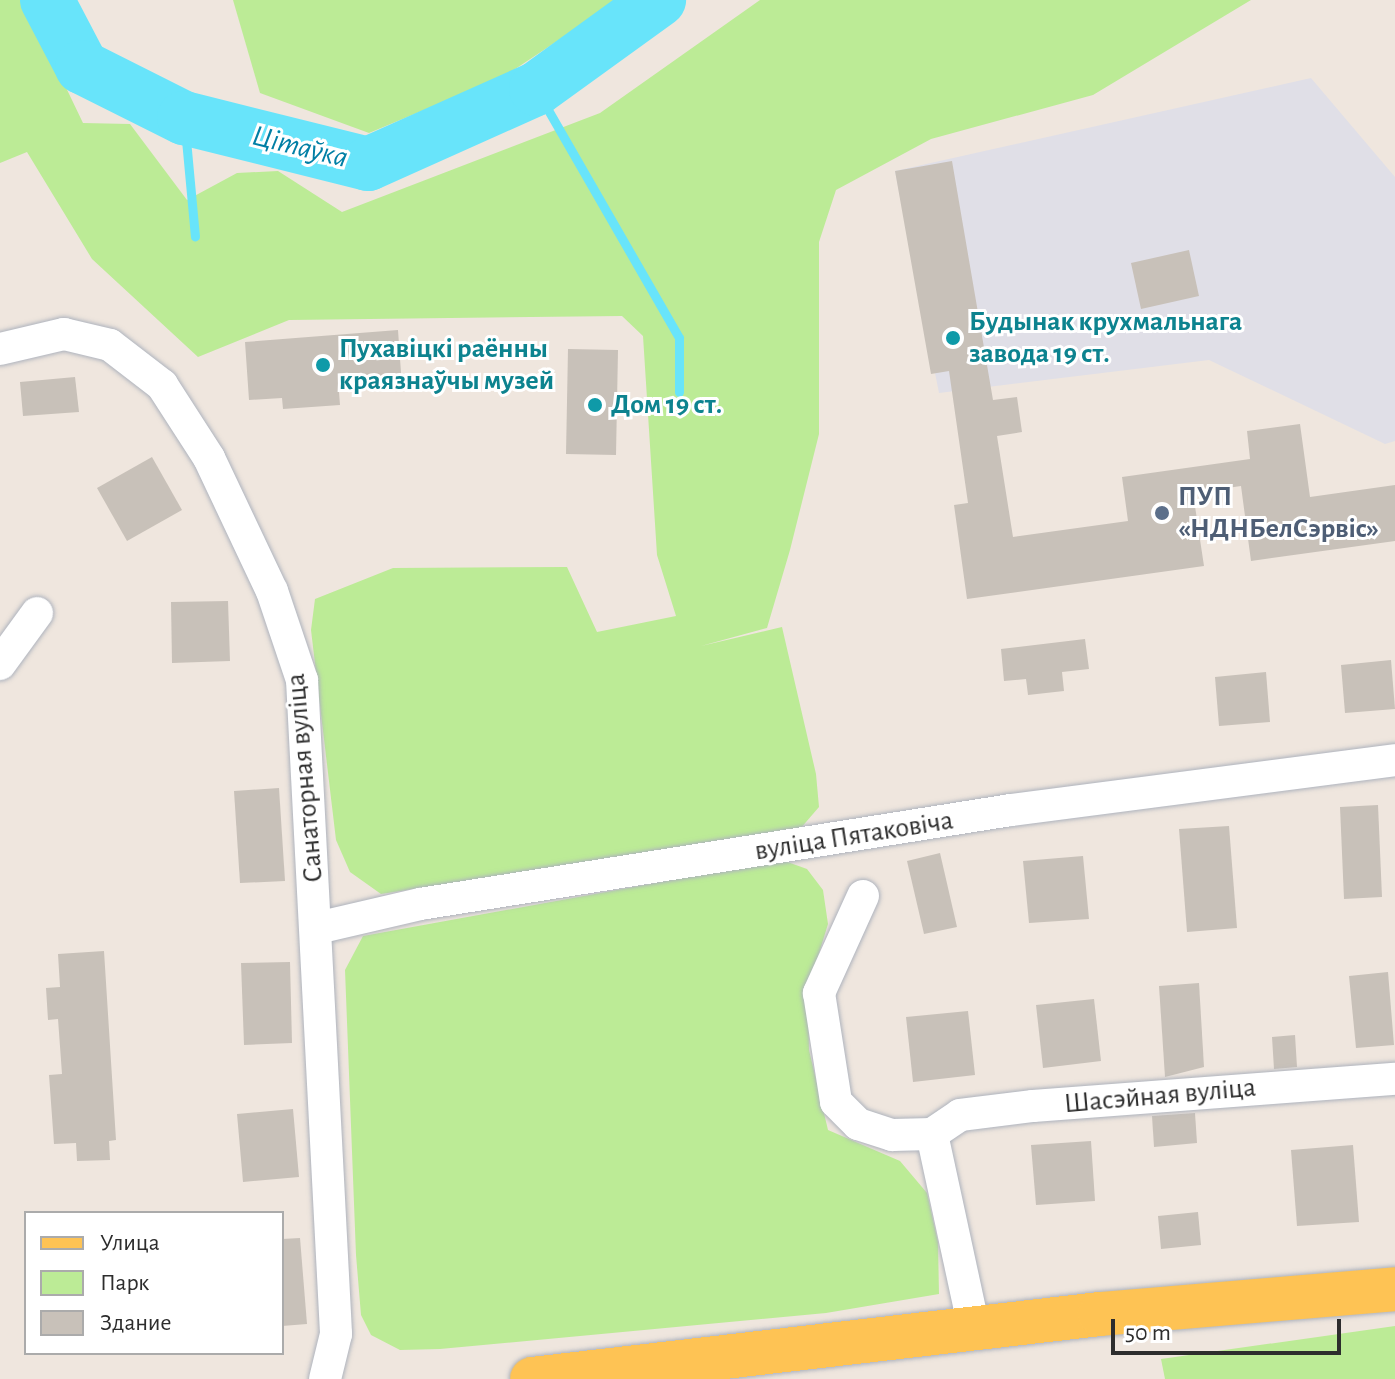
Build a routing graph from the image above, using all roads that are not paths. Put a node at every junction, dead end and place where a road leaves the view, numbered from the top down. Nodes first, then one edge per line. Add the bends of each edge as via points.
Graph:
1 (0, 349) edge
2 (37, 613) dead end
3 (0, 664) edge
4 (1395, 760) edge
5 (863, 896) dead end
6 (317, 928) junction
7 (1395, 1079) edge
8 (932, 1134) junction
9 (1395, 1289) edge
10 (974, 1328) junction
11 (325, 1379) edge
12 (532, 1379) edge

1 - 6 street, Санаторная вуліца via 64,334 110,345 162,385 209,458 272,591 302,680
2 - 3 street
4 - 6 street, вуліца Пятаковіча via 1011,810 420,904
5 - 8 street via 819,993 836,1102 858,1124
6 - 11 street, Санаторная вуліца via 336,1334
7 - 8 street, Шасэйная вуліца via 989,1111 960,1115
8 - 10 street
9 - 10 main road
10 - 12 main road

